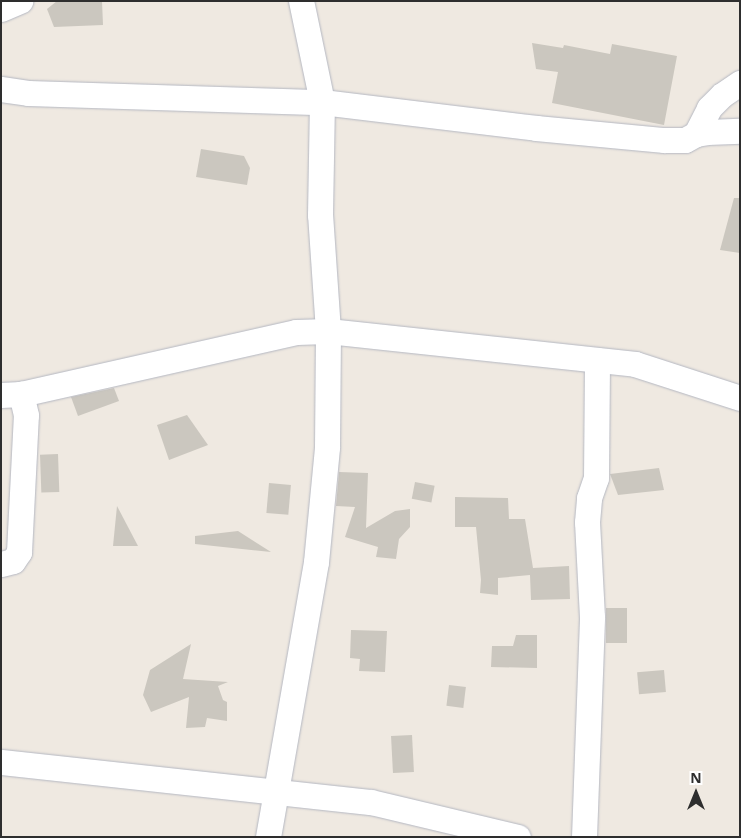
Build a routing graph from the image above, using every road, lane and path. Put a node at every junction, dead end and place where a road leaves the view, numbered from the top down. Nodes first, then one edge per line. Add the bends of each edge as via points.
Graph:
1 (20, 1) edge
2 (301, 1) edge
3 (1, 9) edge
4 (740, 83) edge
5 (1, 88) edge
6 (322, 102) junction
7 (740, 131) edge
8 (696, 134) junction
9 (328, 331) junction
10 (597, 360) junction
11 (11, 395) edge
12 (740, 398) edge
13 (1, 564) edge
14 (2, 768) edge
15 (278, 792) junction
16 (268, 837) edge
17 (518, 837) edge
18 (584, 837) edge

1 - 3 street
2 - 6 street
4 - 8 street via 709,108
5 - 6 street via 28,93
6 - 8 street via 664,140 685,140
6 - 9 street via 320,215
7 - 8 street
9 - 10 street
9 - 11 street via 296,332
9 - 15 street via 327,447 316,562
10 - 12 street via 635,364
10 - 18 street via 596,478 589,498 587,522 592,617
11 - 13 street via 26,414 18,552 12,561
14 - 15 street
15 - 16 street
15 - 17 street via 371,802

